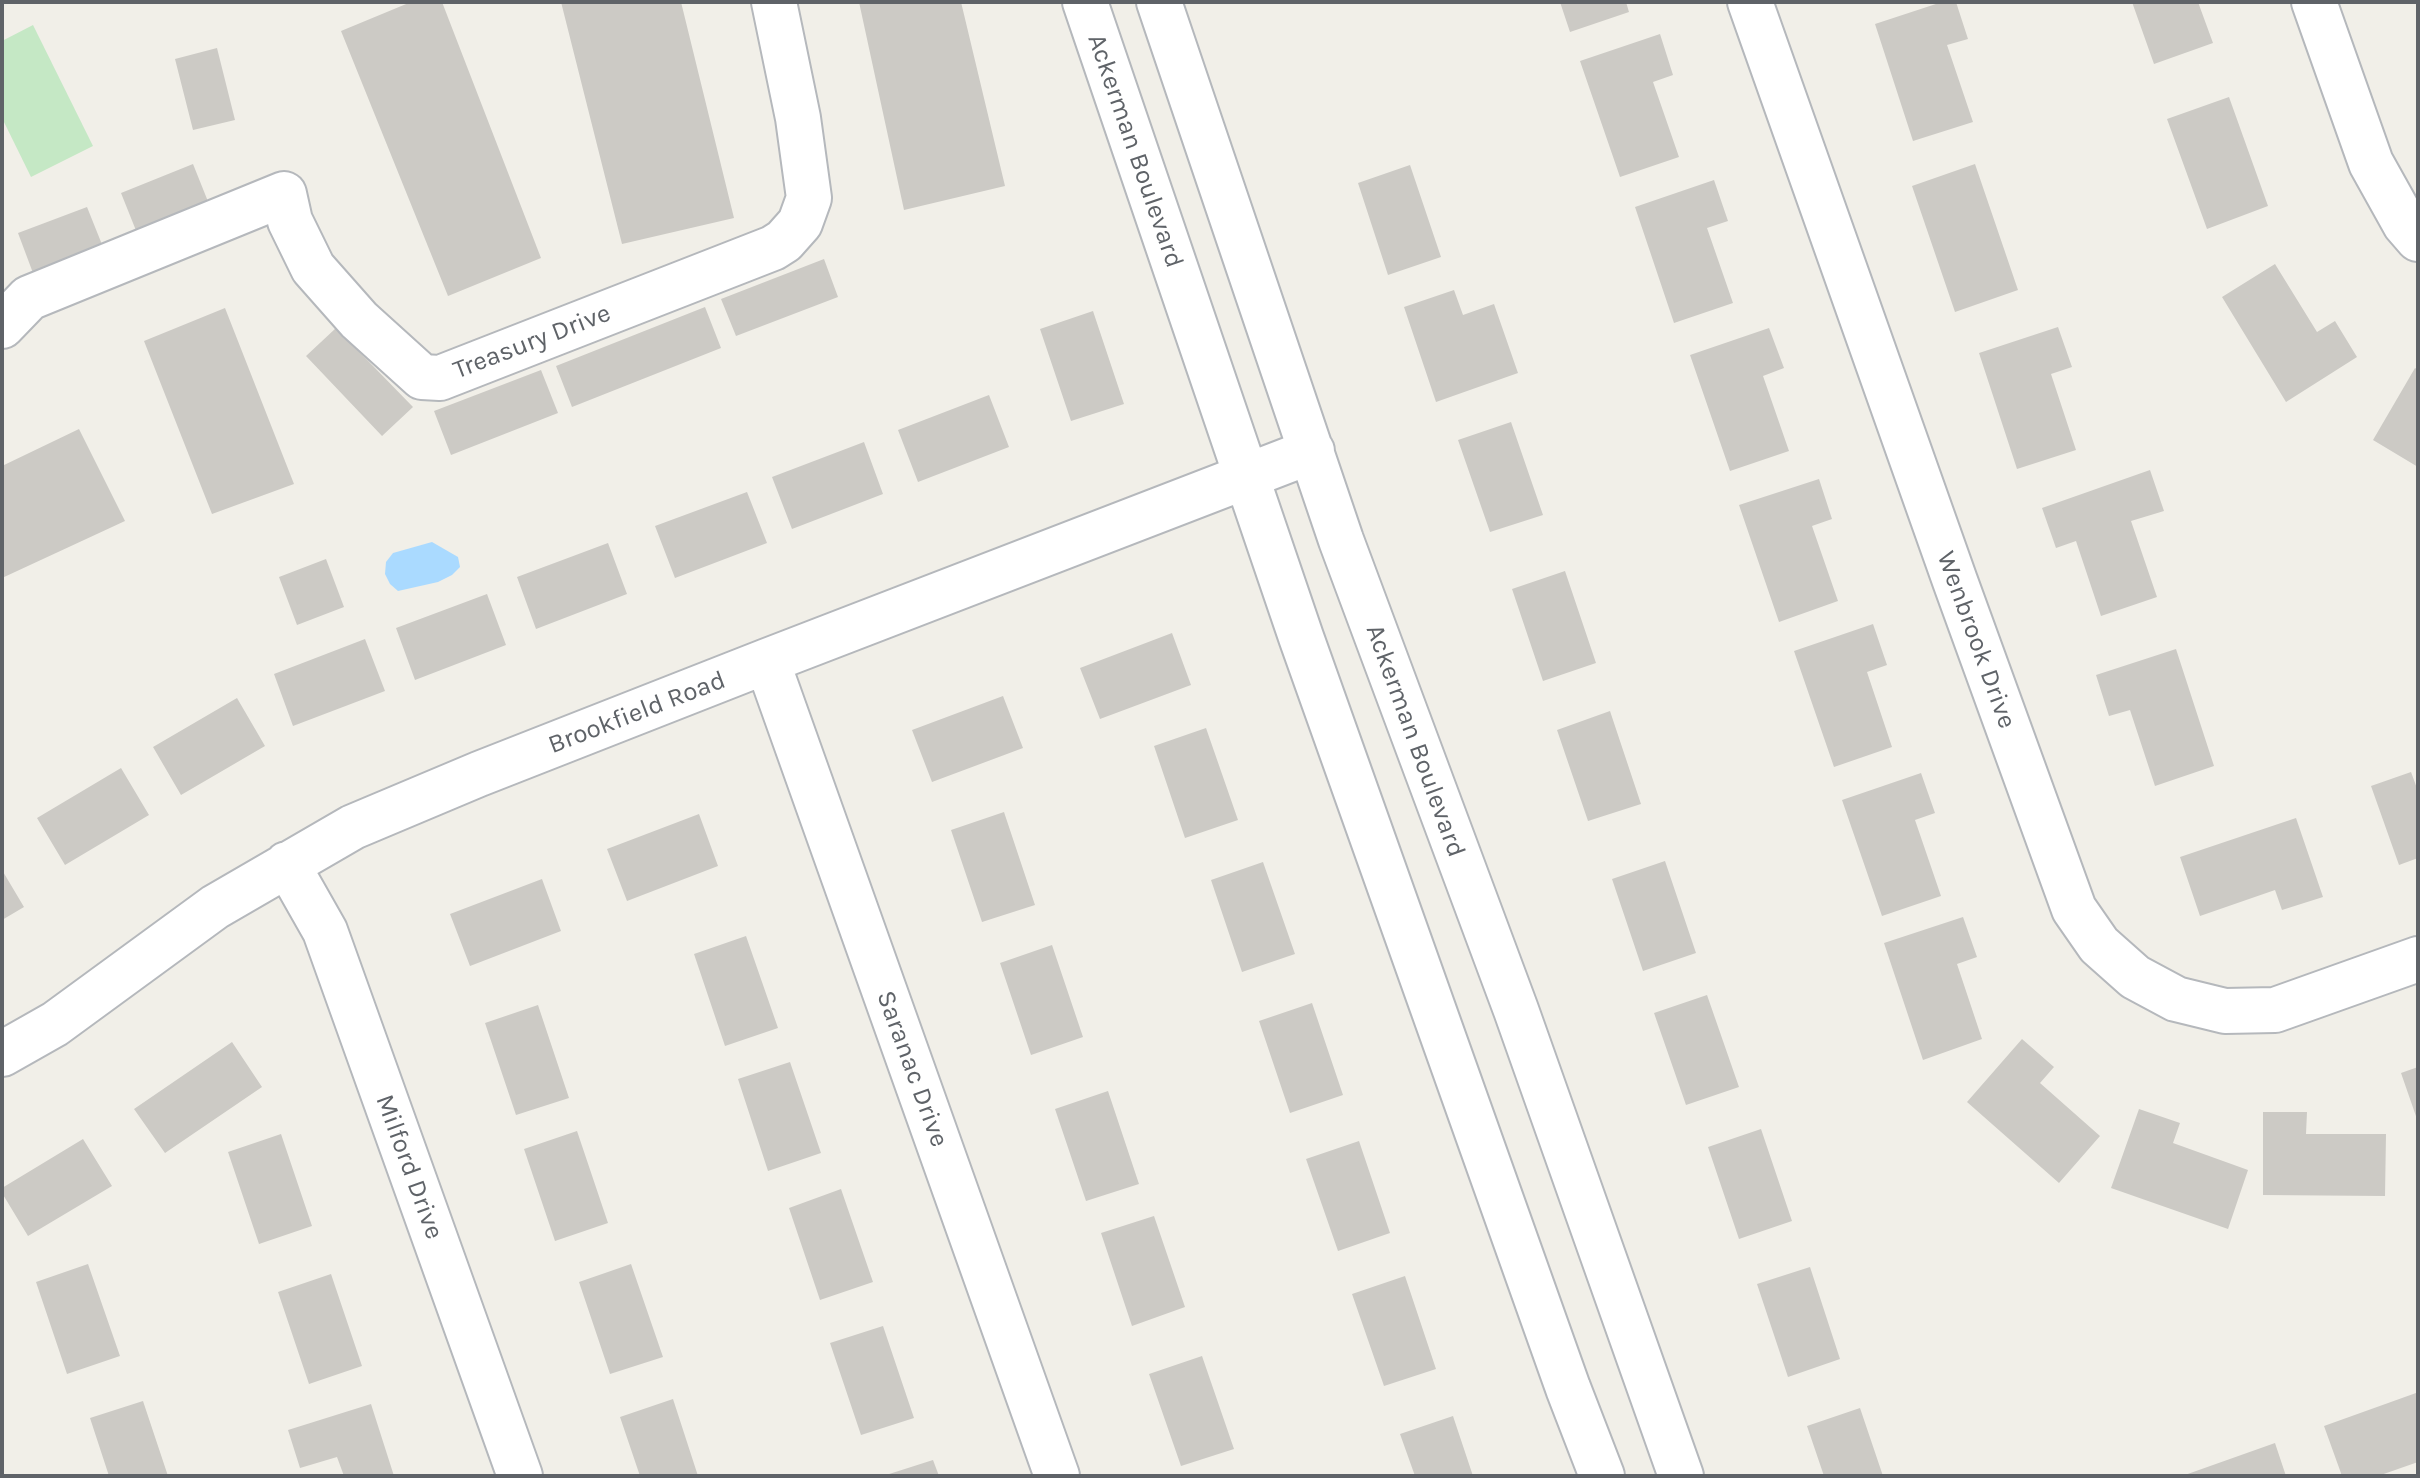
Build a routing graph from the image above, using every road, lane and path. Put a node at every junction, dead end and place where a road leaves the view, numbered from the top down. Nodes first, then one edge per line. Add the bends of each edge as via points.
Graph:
1 (774, 2) edge
2 (1085, 2) edge
3 (1159, 2) edge
4 (1750, 2) edge
5 (2314, 2) edge
6 (2418, 239) edge
7 (2, 326) edge
8 (1312, 451) junction
9 (1247, 476) junction
10 (767, 661) junction
11 (287, 864) junction
12 (2418, 959) edge
13 (2, 1054) edge
14 (520, 1476) edge
15 (1057, 1476) edge
16 (1602, 1476) edge
17 (1681, 1476) edge

1 - 7 street, Treasury Drive via 809,198 800,223 773,248 440,378 422,377 359,320 313,268 290,221 284,194 29,298
2 - 9 street, Ackerman Boulevard
3 - 8 street, Ackerman Boulevard
4 - 12 street, Wenbrook Drive via 2074,909 2099,945 2135,977 2176,999 2225,1011 2275,1010
5 - 6 street via 2371,163
8 - 9 street, Brookfield Road
8 - 17 street, Ackerman Boulevard
9 - 10 street, Brookfield Road
9 - 16 street, Ackerman Boulevard
10 - 11 street, Brookfield Road via 381,815
10 - 15 street, Saranac Drive
11 - 13 street, Brookfield Road via 215,907 55,1024
11 - 14 street, Milford Drive via 325,931

